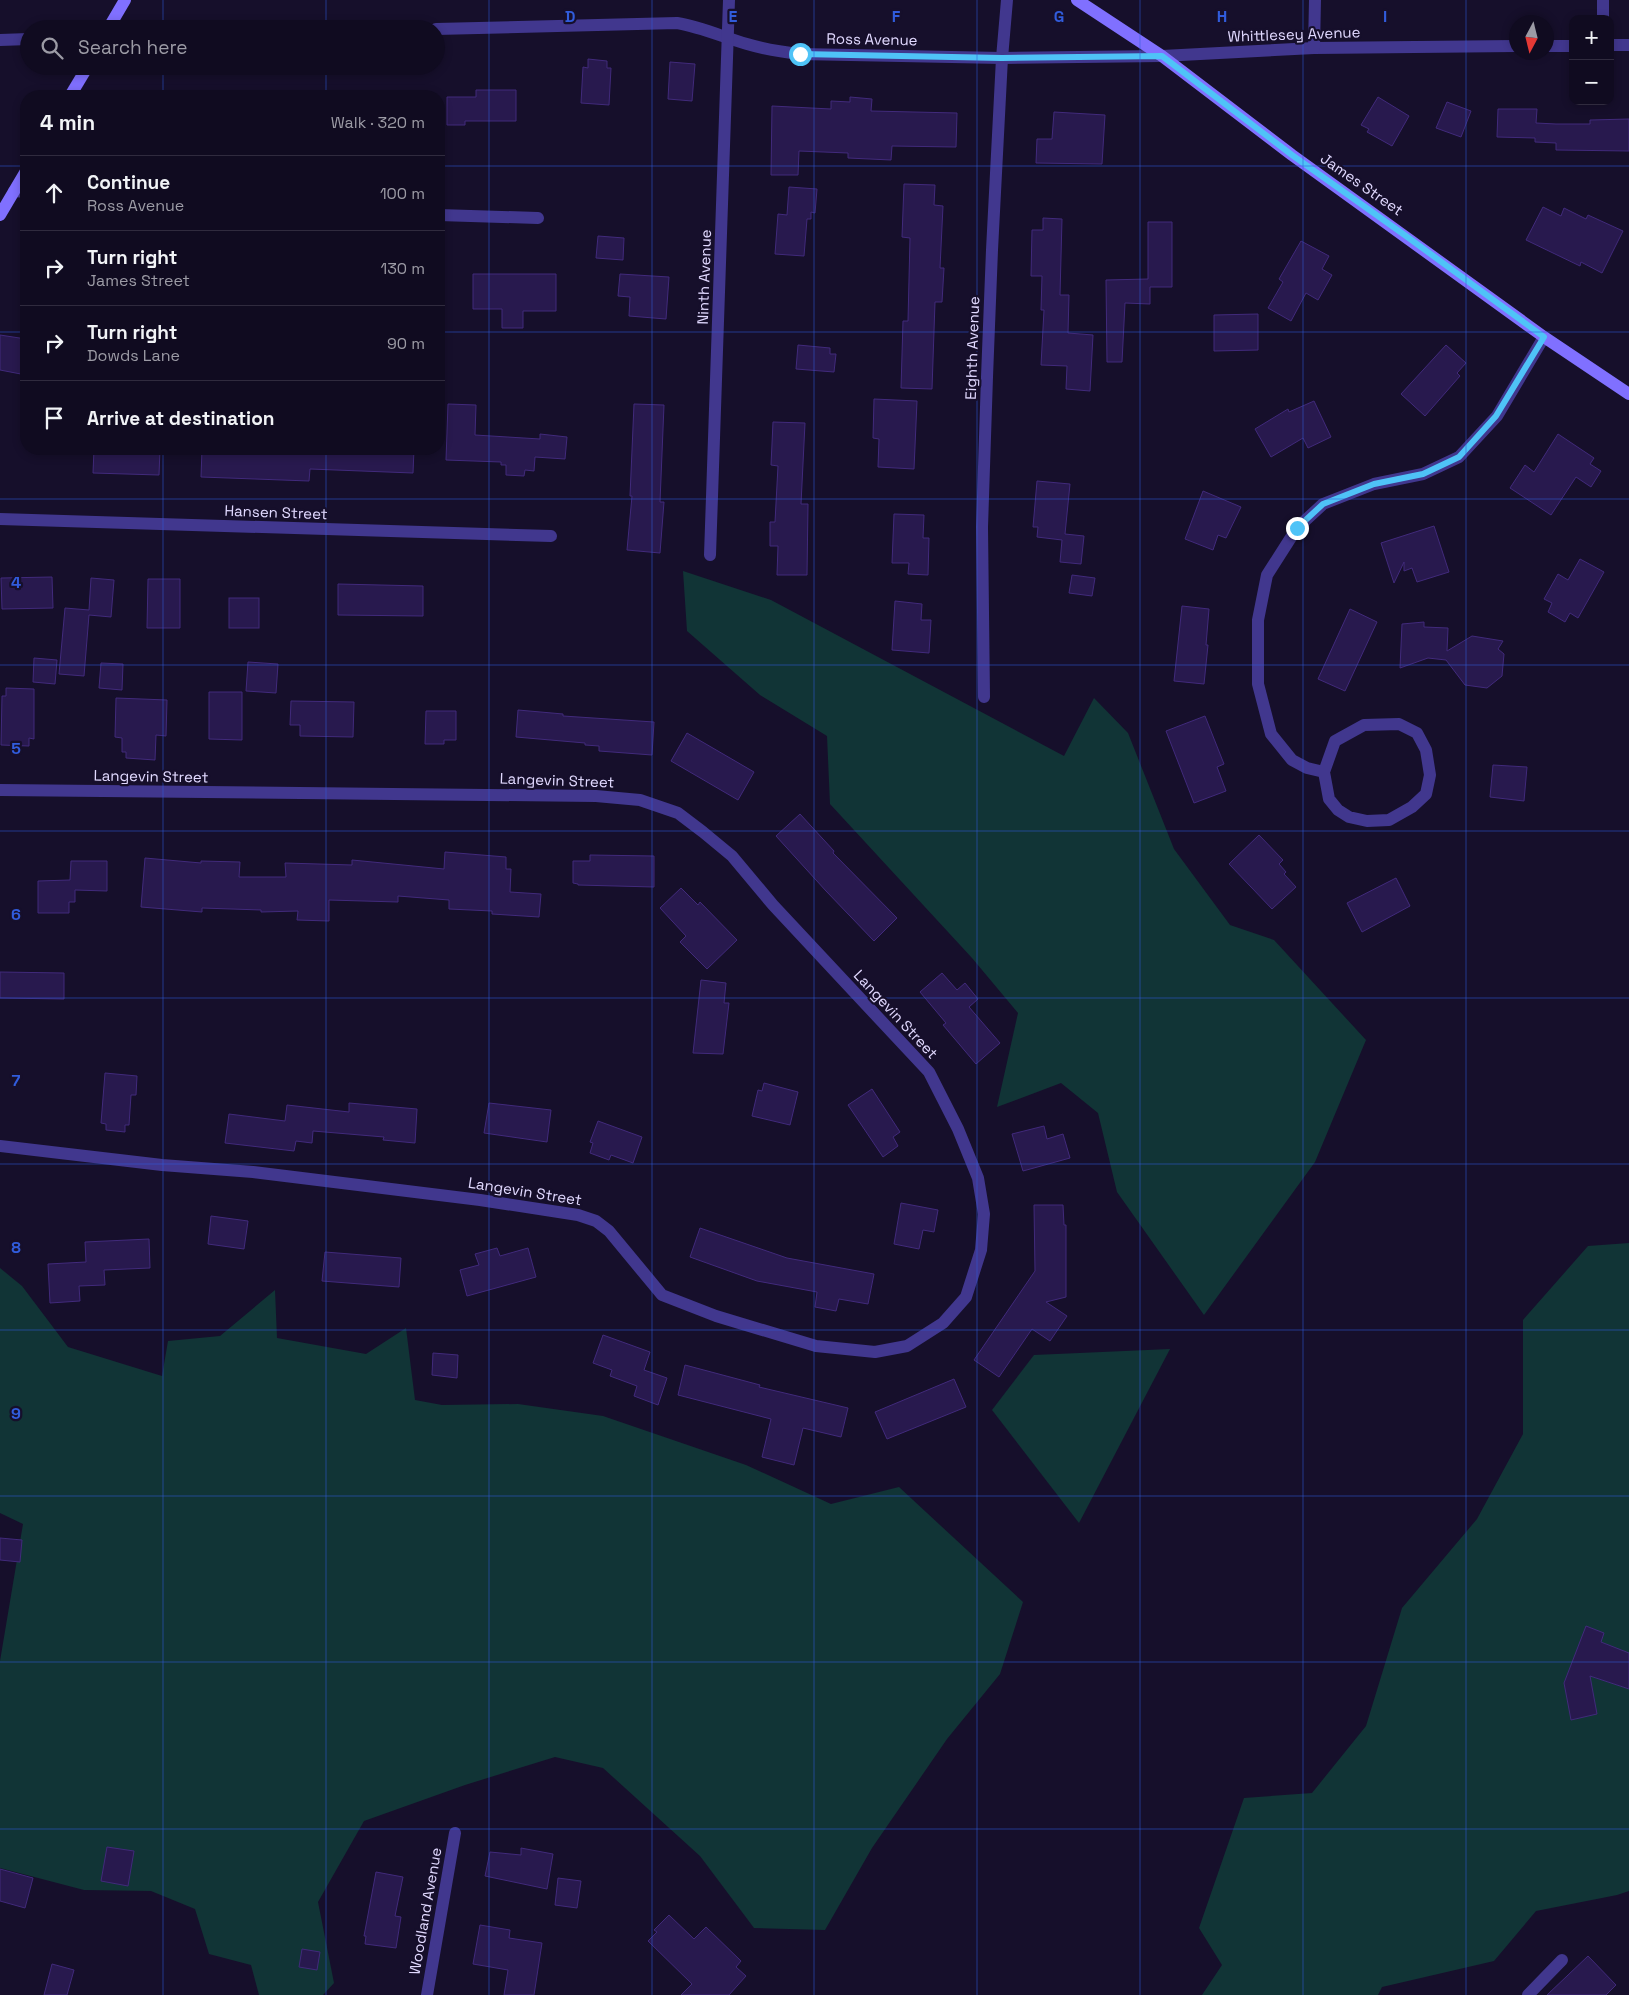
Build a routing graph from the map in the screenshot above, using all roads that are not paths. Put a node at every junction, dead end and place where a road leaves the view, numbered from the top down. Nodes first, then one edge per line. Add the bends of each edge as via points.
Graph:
1 (124, 0) edge
2 (729, 0) edge
3 (1007, 0) edge
4 (1076, 0) edge
5 (1315, 0) edge
6 (1603, 0) edge
7 (1603, 15) edge
8 (113, 20) edge
9 (445, 29) edge
10 (728, 37) junction
11 (20, 39) edge
12 (0, 40) edge
13 (1629, 45) edge
14 (1509, 46) edge
15 (1554, 46) edge
16 (1569, 46) edge
17 (1614, 46) edge
18 (1314, 48) junction
19 (1162, 56) junction
20 (1002, 58) junction
21 (83, 75) edge
22 (74, 90) edge
23 (20, 192) edge
24 (0, 215) edge
25 (445, 215) edge
26 (538, 218) dead end
27 (1544, 337) junction
28 (1629, 394) edge
29 (0, 519) edge
30 (550, 536) dead end
31 (710, 555) dead end
32 (984, 697) dead end
33 (1324, 772) junction
34 (0, 790) edge
35 (0, 1146) edge
36 (455, 1833) dead end
37 (1562, 1960) dead end
38 (427, 1995) edge
39 (1528, 1995) edge

1 - 8 main road
2 - 10 street, Ninth Avenue
3 - 20 street, Eighth Avenue
4 - 19 main road, James Street
5 - 18 street
6 - 7 street
9 - 10 street, Ross Avenue via 677,23 698,26
10 - 20 street, Ross Avenue via 769,50 800,54
10 - 31 street, Ninth Avenue
11 - 12 street
13 - 17 street
14 - 18 street, Whittlesey Avenue
15 - 16 street
18 - 19 street, Whittlesey Avenue
19 - 20 street, Ross Avenue
19 - 27 main road, James Street via 1292,155
20 - 32 street, Eighth Avenue via 982,527
21 - 22 main road
23 - 24 main road
25 - 26 street
27 - 28 main road, James Street
27 - 33 street via 1496,416 1459,457 1423,474 1374,484 1323,504 1297,528 1267,575 1258,620 1258,684 1270,734 1292,760
29 - 30 street, Hansen Street
33 - 33 street via 1328,799 1348,817 1367,821 1389,820 1412,808 1426,794 1430,775 1426,750 1417,734 1399,724 1364,725 1335,742
34 - 35 street, Langevin Street via 596,796 640,800 678,813 732,856 928,1072 958,1129 978,1178 984,1214 981,1250 966,1297 943,1323 907,1346 876,1352 816,1346 716,1316 662,1295 609,1231 596,1221 578,1215 253,1172
36 - 38 street, Woodland Avenue
37 - 39 street

